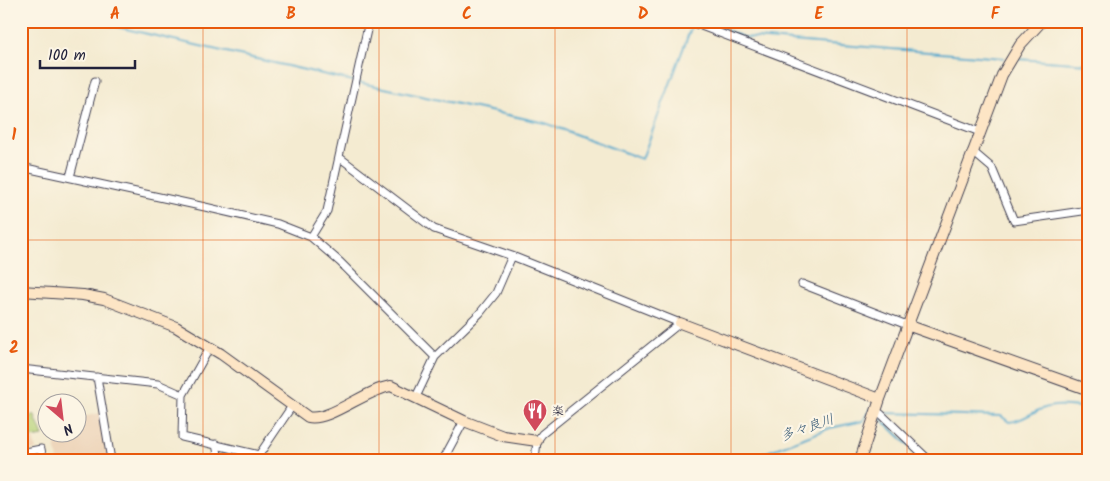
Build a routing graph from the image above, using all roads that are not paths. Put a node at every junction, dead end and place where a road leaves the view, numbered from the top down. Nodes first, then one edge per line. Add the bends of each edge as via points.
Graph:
1 (370, 21) edge
2 (688, 21) edge
3 (1042, 21) edge
4 (95, 81) dead end
5 (980, 132) junction
6 (972, 151) junction
7 (339, 157) junction
8 (21, 168) edge
9 (70, 177) junction
10 (1089, 210) edge
11 (311, 237) junction
12 (512, 256) junction
13 (802, 284) dead end
14 (21, 291) edge
15 (680, 323) junction
16 (907, 325) junction
17 (210, 348) junction
18 (435, 357) junction
19 (21, 369) edge
20 (97, 377) junction
21 (1089, 390) edge
22 (183, 395) junction
23 (416, 397) junction
24 (880, 399) junction
25 (292, 406) junction
26 (876, 412) junction
27 (464, 421) junction
28 (537, 441) junction
29 (216, 444) junction
30 (21, 452) edge
31 (259, 457) edge
32 (862, 459) edge
33 (43, 460) edge
34 (111, 460) edge
35 (219, 460) edge
36 (443, 460) edge
37 (536, 460) edge
38 (929, 460) edge

1 - 7 street
2 - 5 street
3 - 5 street via 1005,68
4 - 9 street
5 - 6 street
6 - 10 street via 992,168 1014,221
6 - 16 street
7 - 11 street via 327,211
7 - 12 street via 434,229
8 - 9 street
9 - 11 street via 278,224
11 - 18 street
12 - 15 street
12 - 18 street via 496,293
13 - 16 street
14 - 17 street via 104,299 176,328
15 - 24 street
15 - 28 street
16 - 21 street
16 - 24 street
17 - 22 street
17 - 25 street
18 - 23 street
19 - 20 street
20 - 22 street via 158,384
20 - 34 street
22 - 29 street via 182,437
23 - 25 street via 396,387 384,387 316,419
23 - 27 street
24 - 26 street
25 - 31 street
26 - 32 street
26 - 38 street via 882,414
27 - 28 street via 503,436
27 - 36 street
28 - 37 street
29 - 31 street
29 - 35 street
30 - 33 street via 41,449

